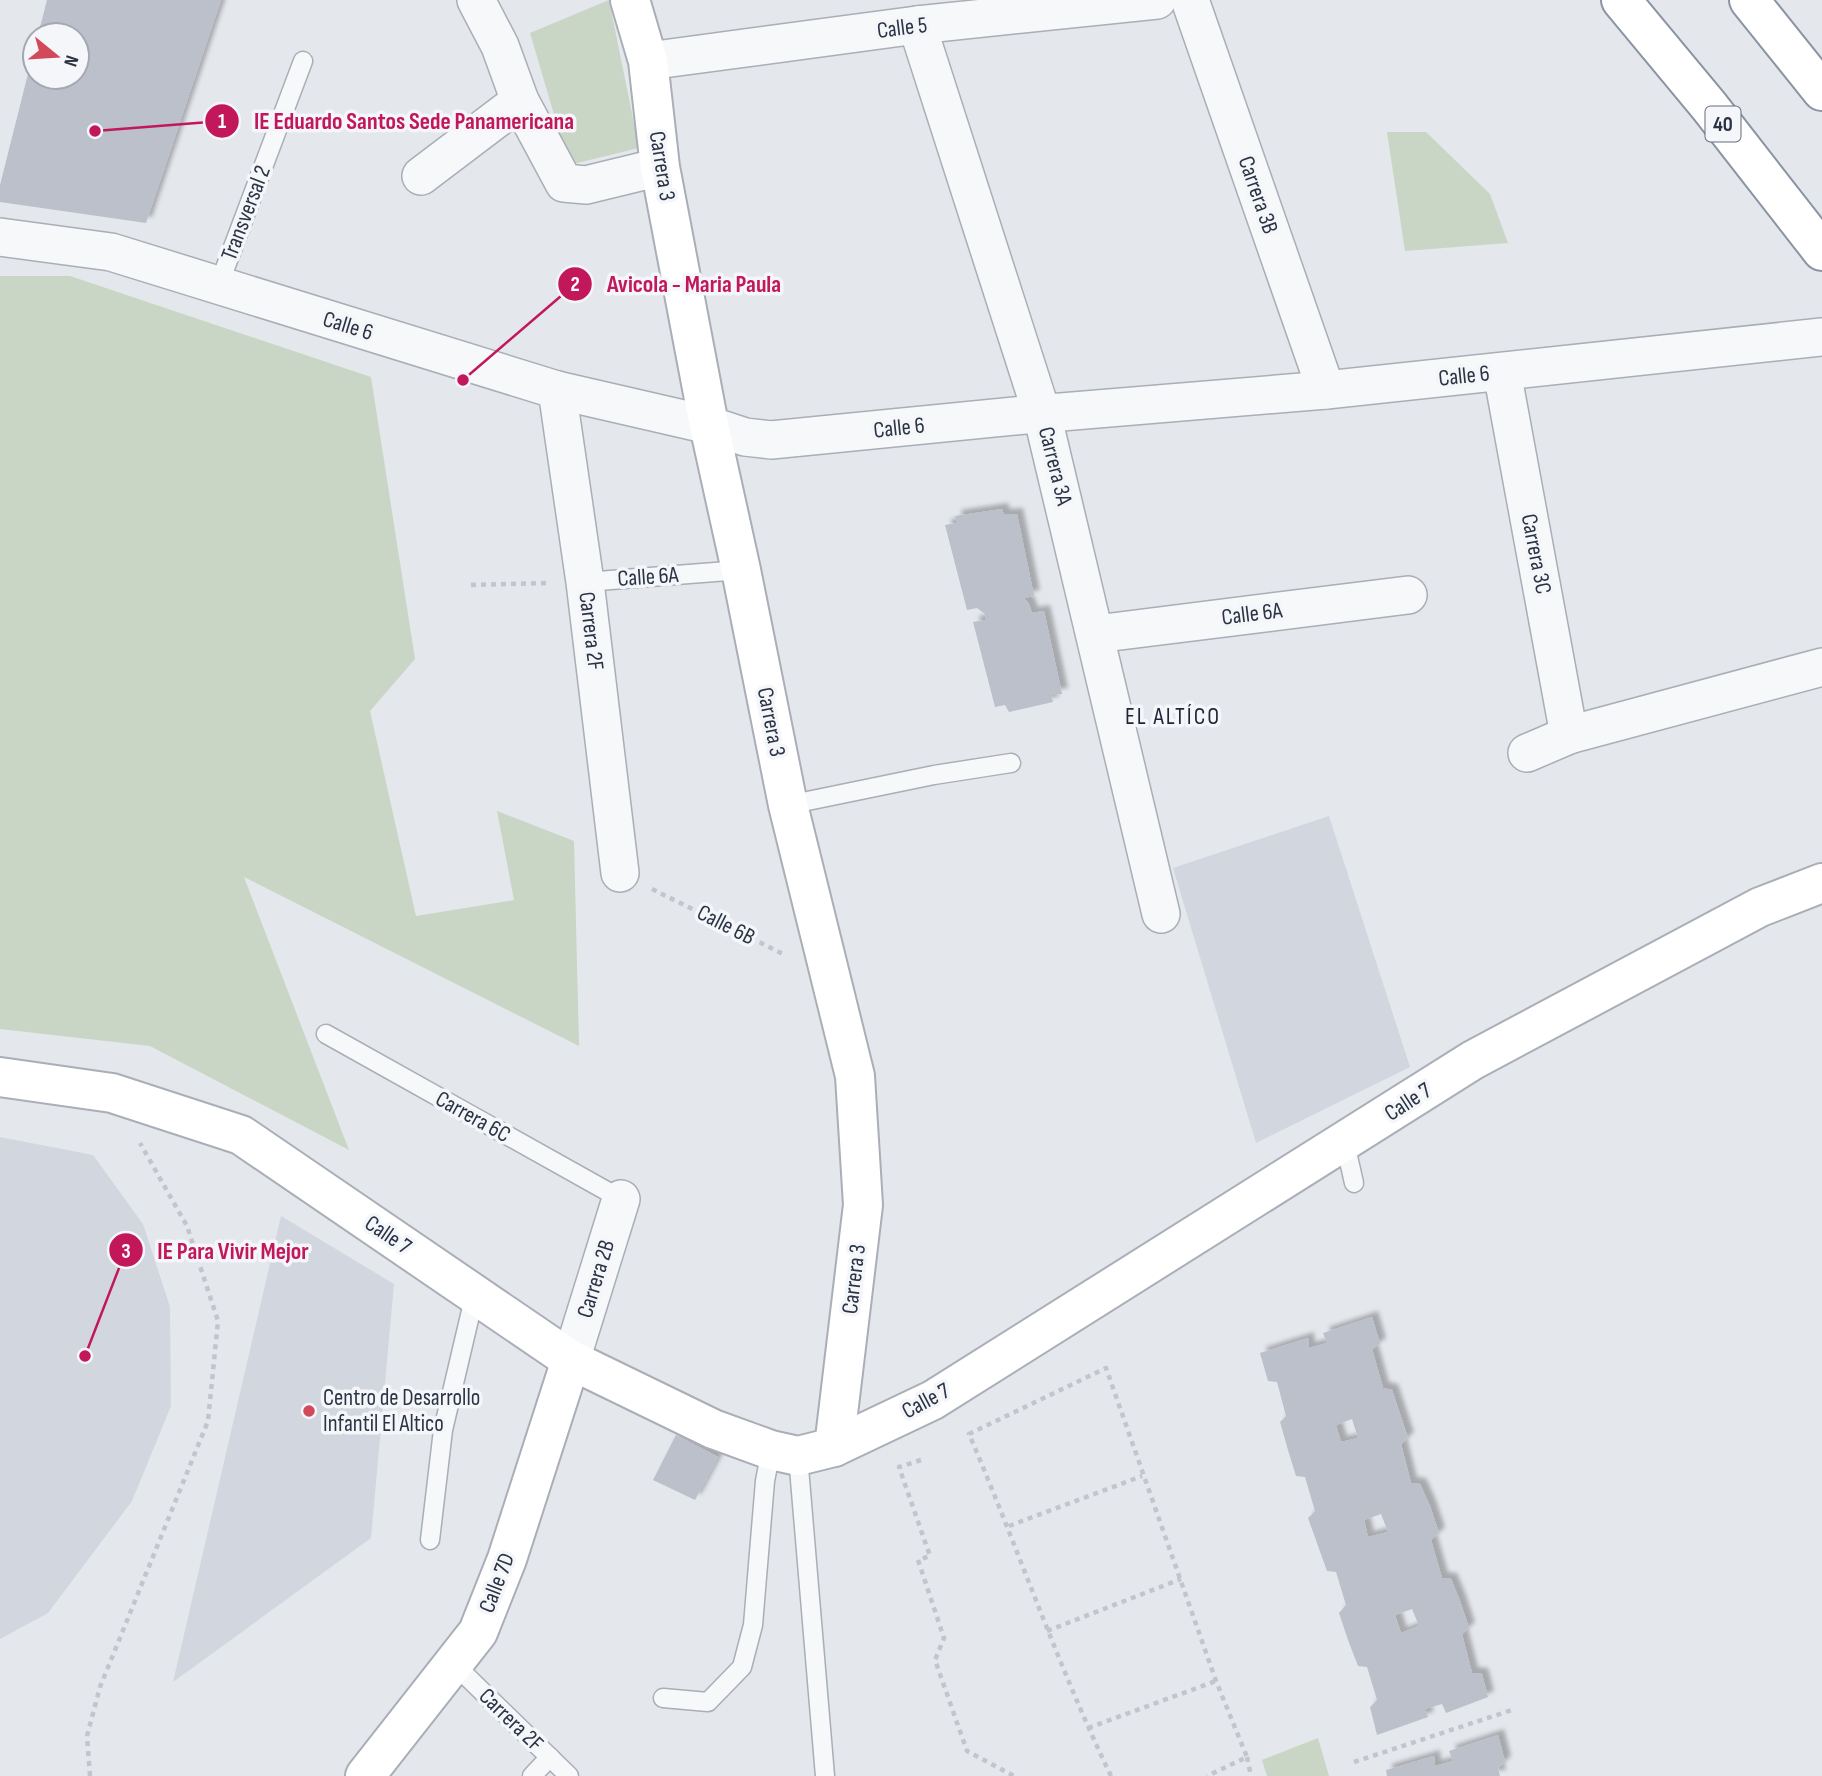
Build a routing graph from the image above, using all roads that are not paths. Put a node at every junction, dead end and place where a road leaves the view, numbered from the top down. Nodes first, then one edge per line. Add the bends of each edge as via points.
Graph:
1 (457, 0) edge
2 (476, 0) edge
3 (630, 0) edge
4 (1157, 0) edge
5 (1190, 0) edge
6 (1621, 0) edge
7 (1749, 0) edge
8 (917, 25) junction
9 (500, 46) junction
10 (303, 61) dead end
11 (648, 61) junction
12 (1822, 91) edge
13 (520, 100) junction
14 (660, 167) junction
15 (421, 176) dead end
16 (0, 237) edge
17 (1822, 251) edge
18 (218, 287) junction
19 (1822, 338) edge
20 (1502, 372) junction
21 (556, 390) junction
22 (1326, 390) junction
23 (1042, 414) junction
24 (709, 425) junction
25 (741, 570) junction
26 (585, 582) junction
27 (1408, 595) dead end
28 (1096, 634) junction
29 (1822, 667) edge
30 (1569, 735) junction
31 (1527, 753) dead end
32 (1011, 763) dead end
33 (788, 805) junction
34 (620, 873) road end
35 (1822, 883) edge
36 (1161, 915) dead end
37 (326, 1034) dead end
38 (0, 1077) edge
39 (1345, 1143) junction
40 (1354, 1183) dead end
41 (621, 1199) joint
42 (475, 1294) junction
43 (571, 1360) junction
44 (834, 1447) junction
45 (785, 1453) junction
46 (430, 1540) dead end
47 (454, 1664) junction
48 (663, 1698) dead end
49 (550, 1758) junction
50 (365, 1776) edge
51 (532, 1776) edge
52 (569, 1776) edge
53 (825, 1776) edge

1 - 9 street
2 - 9 street
3 - 11 main road, Carrera 3
4 - 8 street, Calle 5
5 - 22 street, Carrera 3B
6 - 17 main road, 40
7 - 12 main road
8 - 11 street, Calle 5
8 - 23 street, Carrera 3A
9 - 13 street
10 - 18 lane, Transversal 2
11 - 14 main road, Carrera 3
13 - 14 street via 564,183 586,185
13 - 15 street
14 - 24 main road, Carrera 3
16 - 18 street, Calle 6 via 111,252
18 - 21 street, Calle 6
19 - 20 street, Calle 6
20 - 22 street, Calle 6
20 - 30 street, Carrera 3C
21 - 24 street, Calle 6
21 - 26 street, Carrera 2F
22 - 23 street, Calle 6
23 - 24 street, Calle 6 via 805,448
23 - 28 street, Carrera 3A
24 - 25 main road, Carrera 3
25 - 26 lane, Calle 6A
25 - 33 main road, Carrera 3
26 - 34 street, Carrera 2F
27 - 28 street, Calle 6A
28 - 36 street, Carrera 3A
29 - 30 street
30 - 31 street
32 - 33 lane
33 - 44 main road, Carrera 3 via 855,1076 863,1205
35 - 39 main road, Calle 7 via 1760,907 1473,1060
37 - 41 lane, Carrera 6C
38 - 42 main road, Calle 7 via 112,1093 241,1135
39 - 40 lane
39 - 44 main road, Calle 7 via 904,1420
41 - 43 street, Carrera 2B
42 - 43 main road, Calle 7
42 - 46 lane via 443,1430
43 - 45 main road, Calle 7 via 713,1429
43 - 47 main road, Calle 7D via 507,1559 478,1632
44 - 45 main road, Calle 7
45 - 48 lane via 765,1481 753,1625 742,1667 708,1702
45 - 53 lane
47 - 49 lane, Carrera 2F
47 - 50 main road, Calle 7D
49 - 51 lane
49 - 52 lane, Carrera 2F

